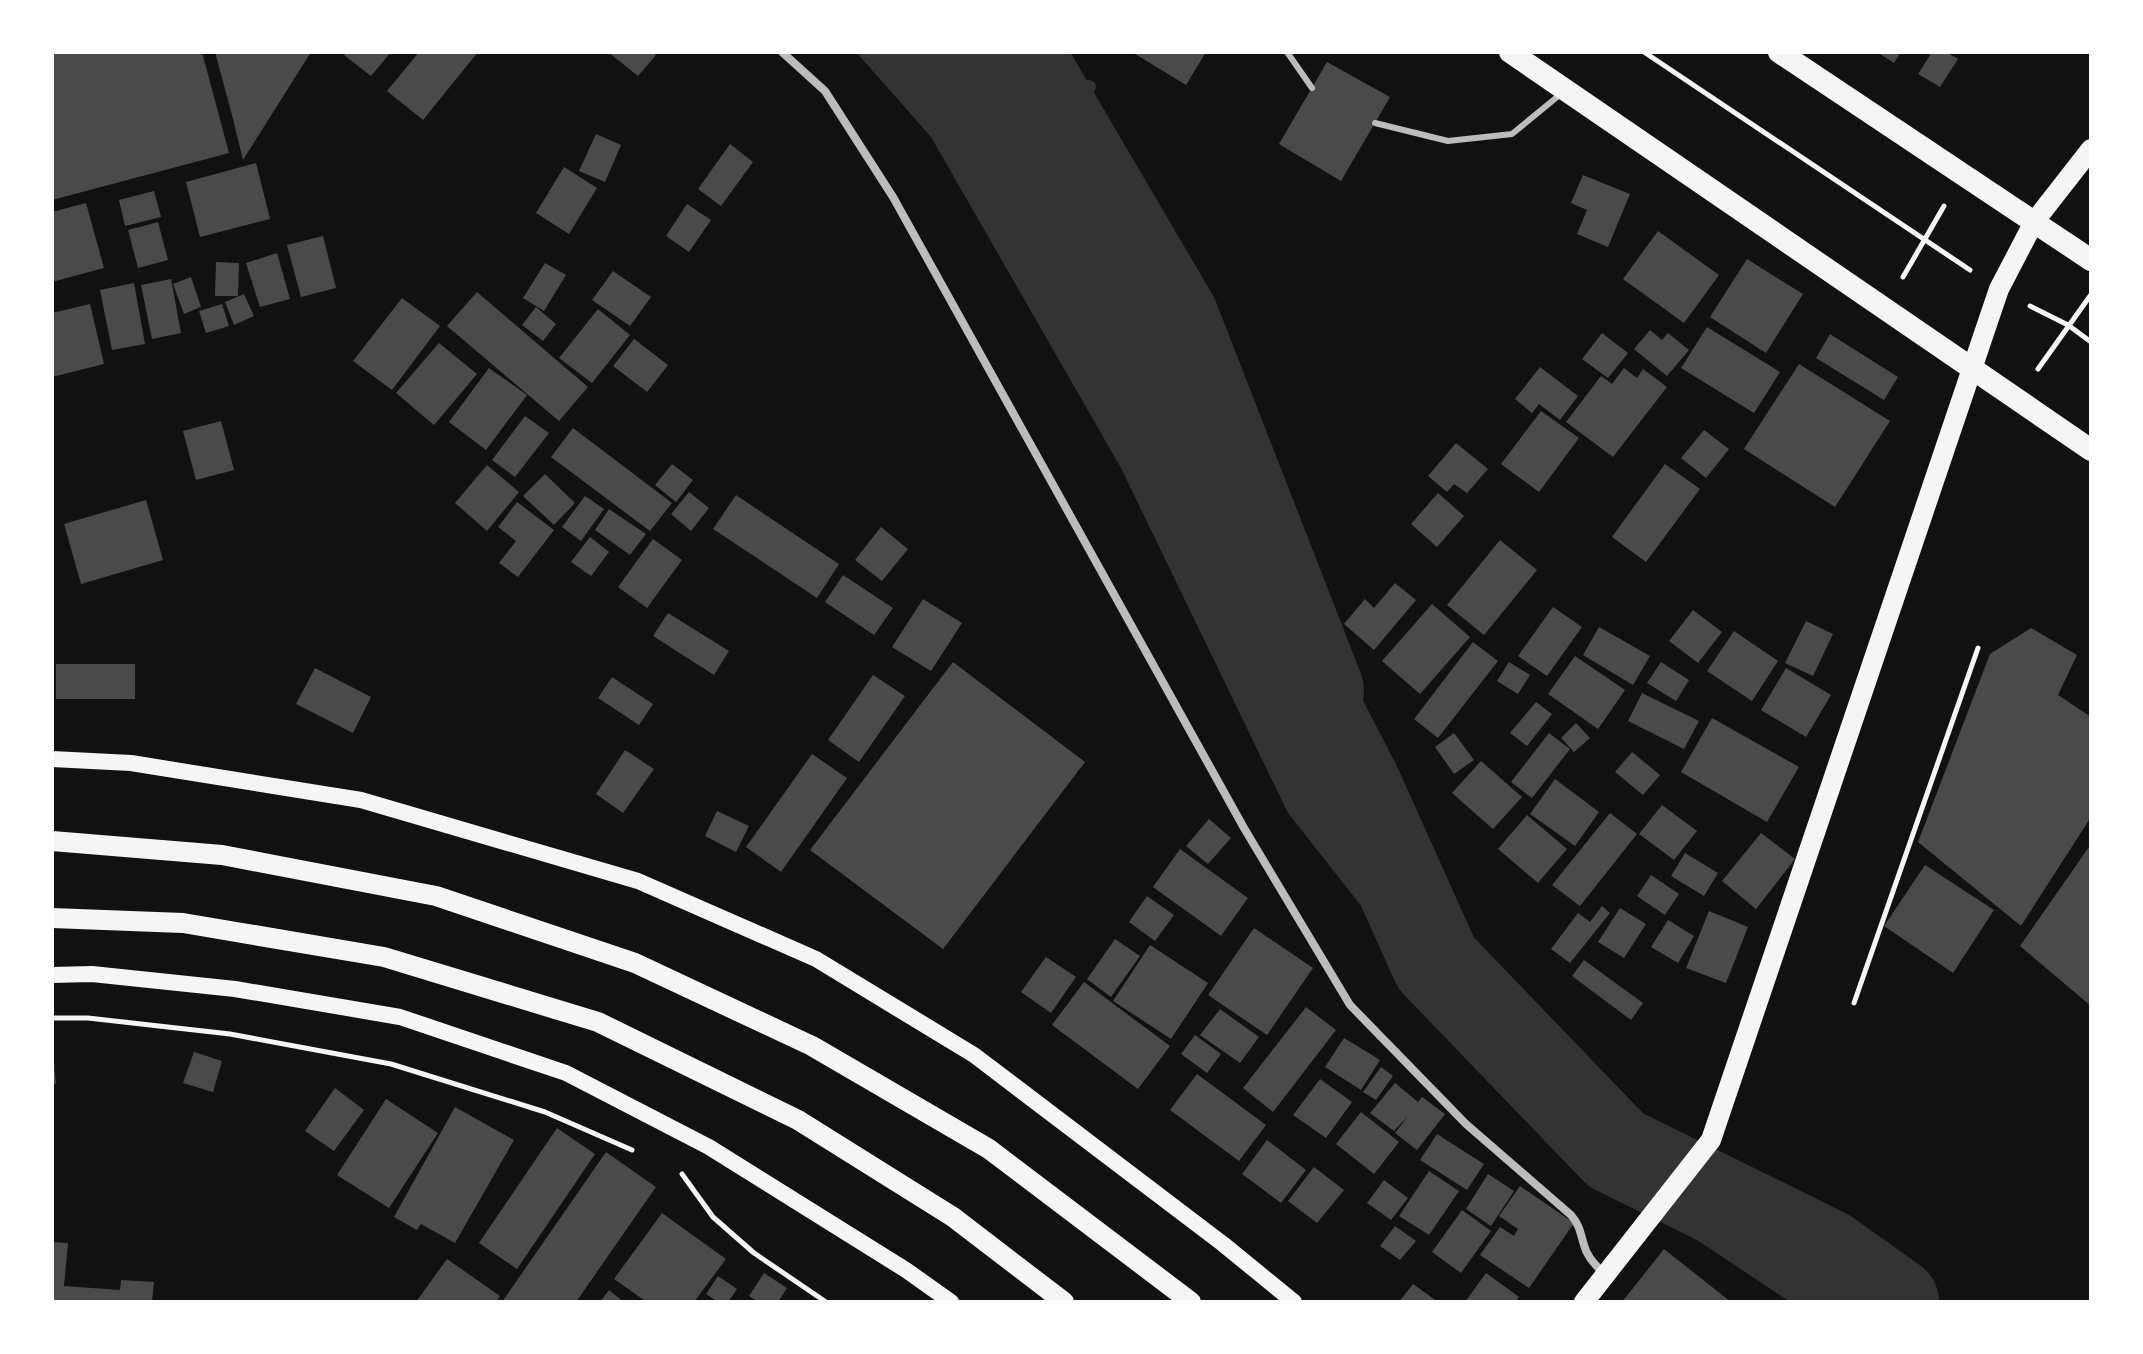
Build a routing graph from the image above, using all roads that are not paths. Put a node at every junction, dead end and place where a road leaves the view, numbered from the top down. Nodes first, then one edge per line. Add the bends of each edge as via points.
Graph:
1 (782, 52) edge
2 (1287, 52) edge
3 (1510, 52) edge
4 (1779, 52) edge
5 (1312, 88) dead end
6 (1565, 90) junction
7 (1375, 123) dead end
8 (2091, 149) edge
9 (2034, 222) junction
10 (2091, 260) edge
11 (1971, 369) junction
12 (2091, 450) edge
13 (52, 759) edge
14 (52, 841) edge
15 (52, 918) edge
16 (52, 975) edge
17 (1608, 1274) junction
18 (951, 1302) edge
19 (1064, 1302) edge
20 (1191, 1302) edge
21 (1294, 1302) edge
22 (1584, 1302) edge

1 - 17 street via 825,91 893,197 1244,828 1350,1005 1466,1124 1571,1215 1581,1227 1590,1260
2 - 5 lane
3 - 6 highway
4 - 9 highway
6 - 7 lane via 1512,134 1448,141
6 - 11 highway
8 - 9 main road
9 - 10 highway
9 - 11 main road via 1999,289
11 - 12 highway
11 - 17 main road via 1711,1140
13 - 21 main road via 131,763 361,800 638,881 816,959 974,1055
14 - 20 main road via 222,855 436,896 635,963 812,1046 989,1149
15 - 19 main road via 183,923 384,957 598,1022 798,1120 953,1217
16 - 18 main road via 92,974 235,989 400,1017 566,1073 709,1147
17 - 22 main road

